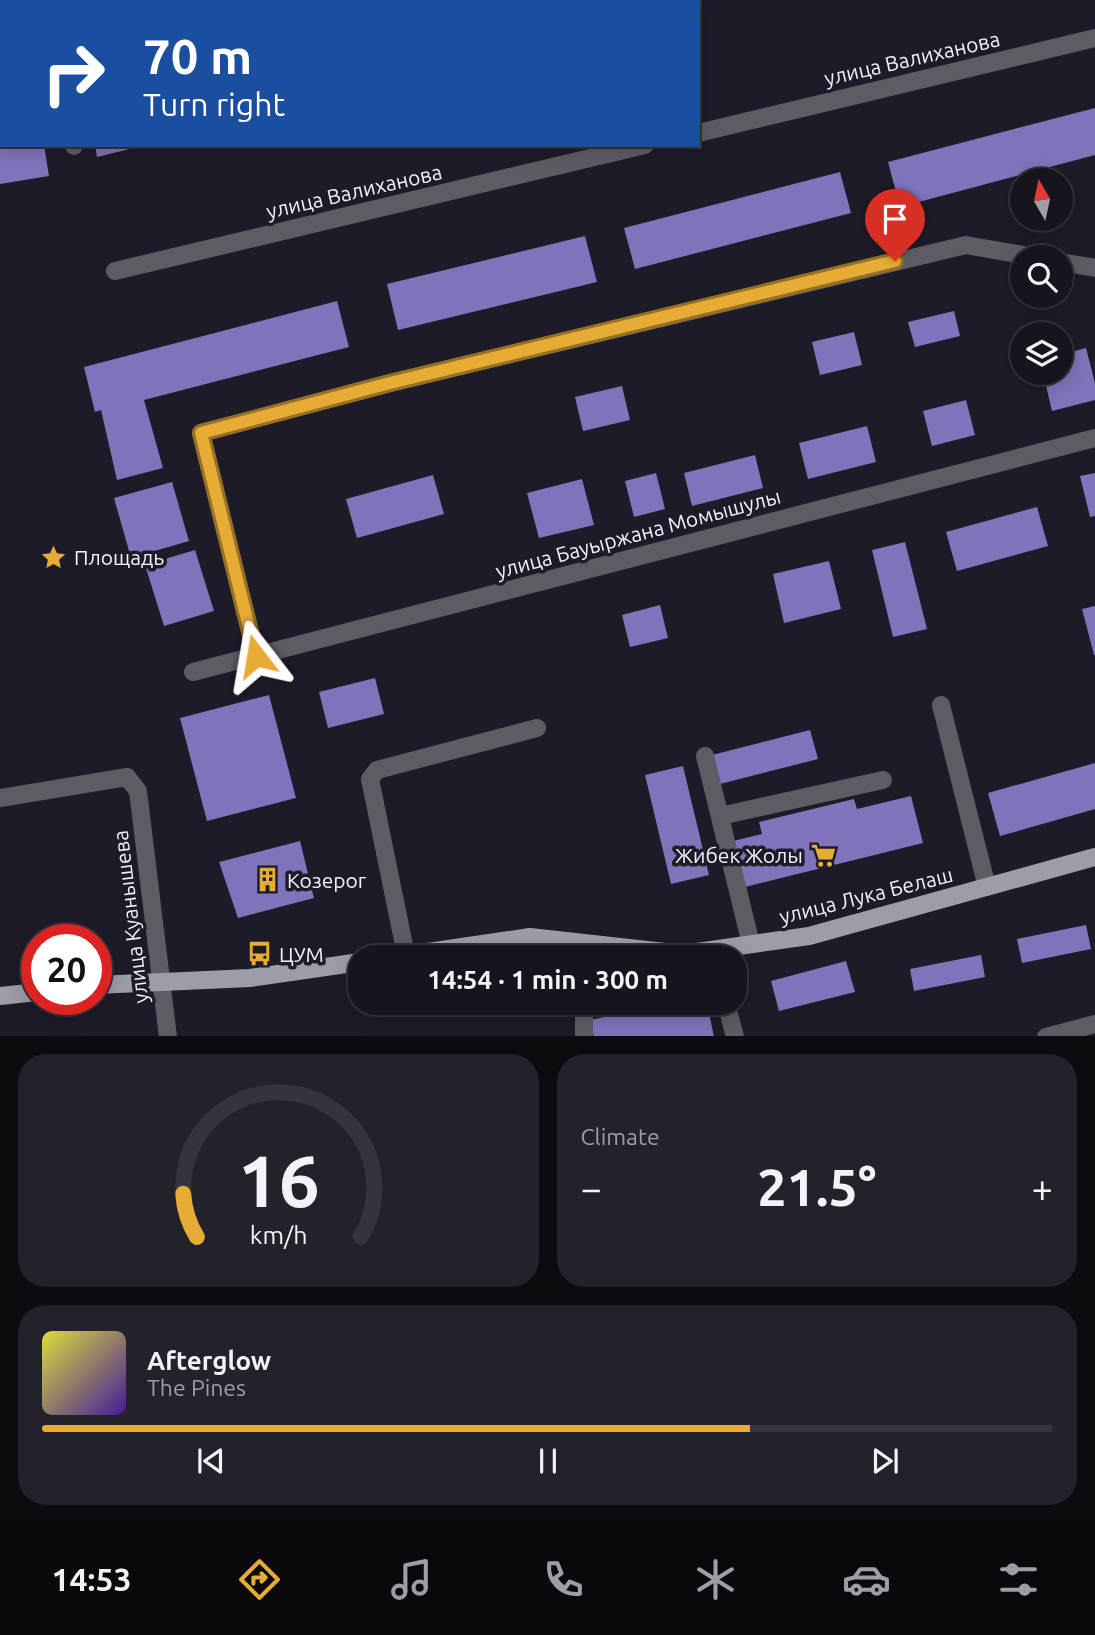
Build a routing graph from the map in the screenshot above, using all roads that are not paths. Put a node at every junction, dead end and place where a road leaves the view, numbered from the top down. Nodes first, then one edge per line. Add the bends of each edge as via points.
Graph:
1 (1095, 38) edge
2 (700, 132) edge
3 (637, 147) edge
4 (1010, 253) edge
5 (1073, 264) edge
6 (1095, 268) edge
7 (115, 271) dead end
8 (1095, 438) edge
9 (256, 656) junction
10 (192, 672) dead end
11 (941, 705) dead end
12 (537, 728) dead end
13 (705, 756) dead end
14 (883, 780) dead end
15 (0, 798) edge
16 (720, 817) junction
17 (1095, 857) edge
18 (987, 887) junction
19 (751, 944) junction
20 (398, 945) edge
21 (475, 945) edge
22 (563, 945) edge
23 (747, 945) edge
24 (348, 964) edge
25 (160, 982) junction
26 (112, 984) edge
27 (21, 994) edge
28 (0, 996) edge
29 (584, 1015) edge
30 (729, 1015) edge
31 (1095, 1024) edge
32 (168, 1036) edge
33 (584, 1036) edge
34 (735, 1036) edge
35 (1050, 1036) edge

1 - 2 street, улица Валиханова
3 - 7 street, улица Валиханова
4 - 9 street via 967,245 402,380 201,433
5 - 6 street
8 - 9 street, улица Бауыржана Момышулы
9 - 10 street, улица Бауыржана Момышулы
11 - 18 street
12 - 20 street via 377,770 370,779
13 - 16 street
14 - 16 street
15 - 25 street, улица Куанышева via 127,777 138,791
16 - 19 street
17 - 18 main road, улица Лука Белаш
18 - 19 main road, улица Лука Белаш via 809,936
19 - 23 main road, улица Лука Белаш
21 - 22 main road, улица Лука Белаш via 530,937
24 - 25 main road via 250,978
25 - 26 main road
25 - 32 street, улица Куанышева
27 - 28 main road
29 - 33 street
30 - 34 street
31 - 35 street

